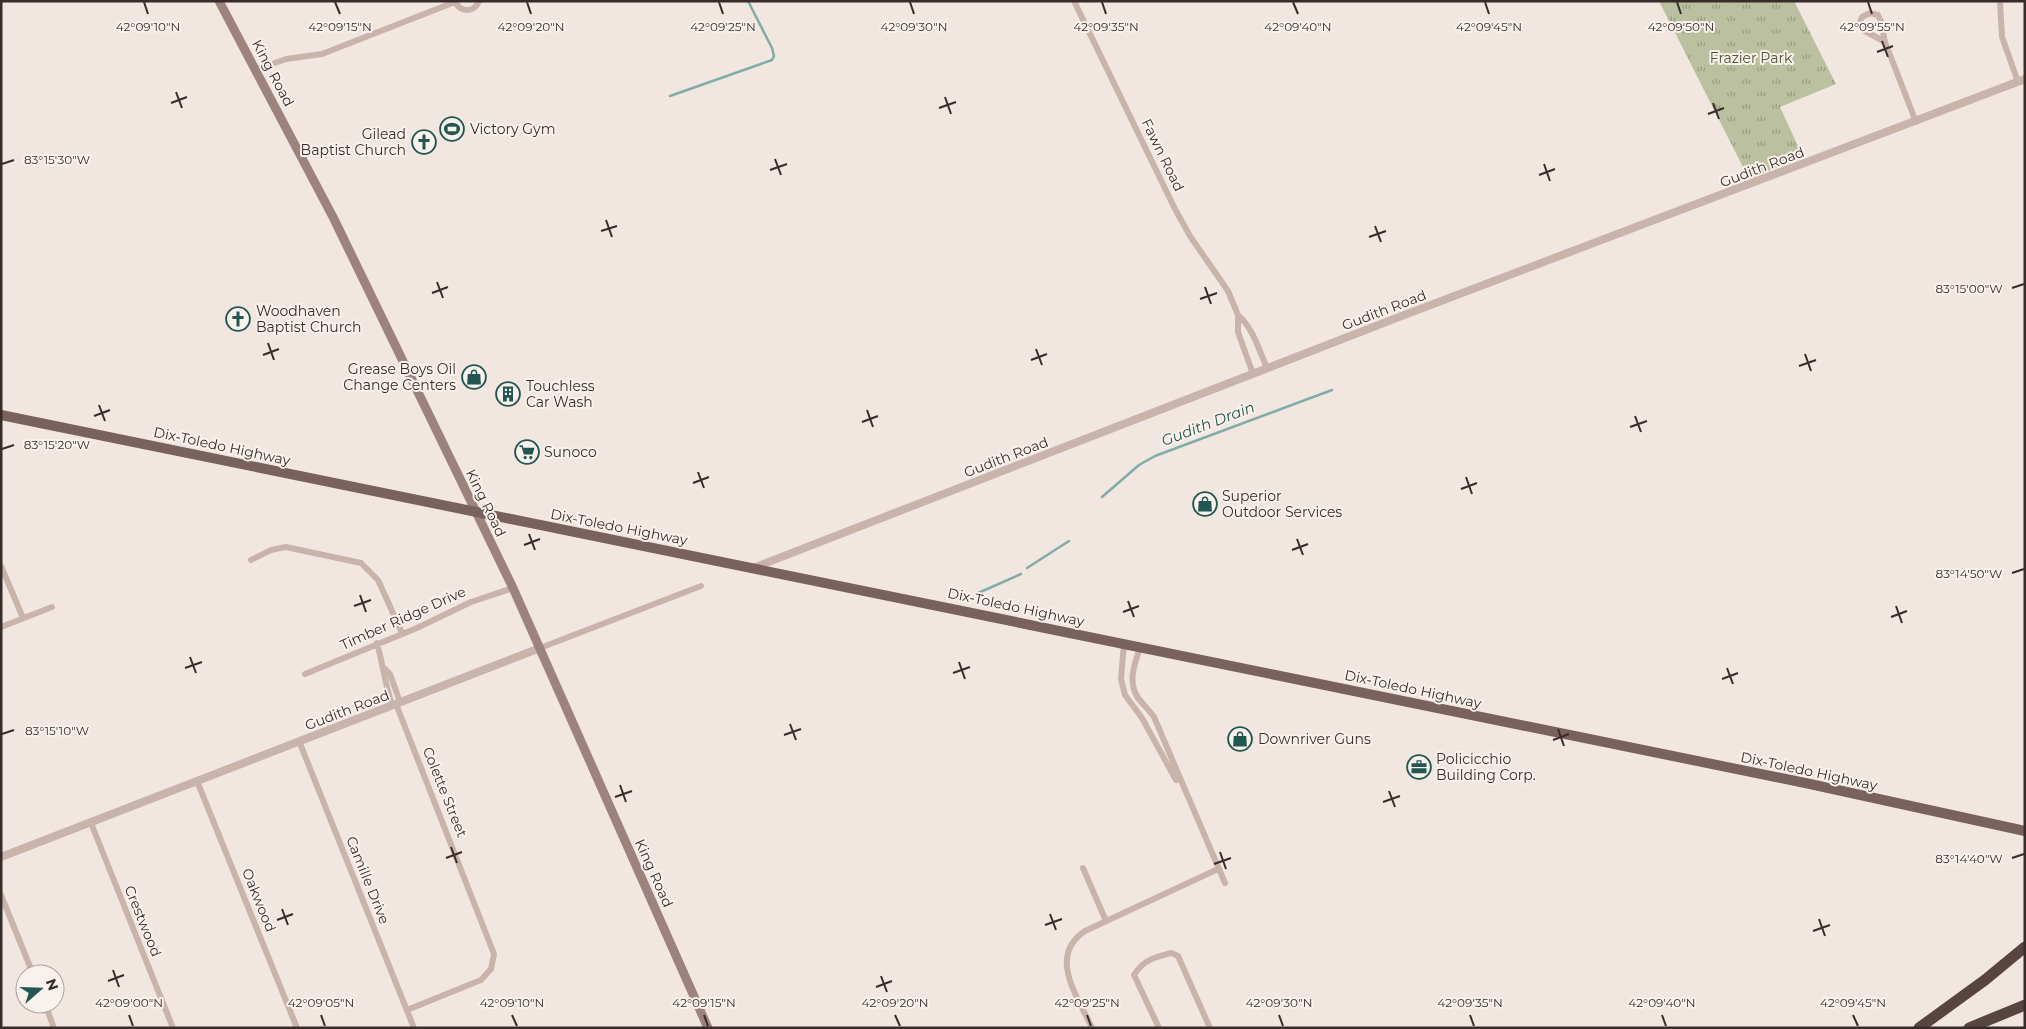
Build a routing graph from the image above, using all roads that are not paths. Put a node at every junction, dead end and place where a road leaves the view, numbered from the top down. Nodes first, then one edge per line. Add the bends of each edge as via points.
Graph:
1 (218, 1) edge
2 (479, 1) edge
3 (1074, 1) edge
4 (2000, 1) edge
5 (455, 2) edge
6 (1885, 42) junction
7 (255, 70) junction
8 (2021, 80) edge
9 (1916, 122) junction
10 (1238, 315) junction
11 (1267, 368) junction
12 (1252, 374) junction
13 (1, 415) edge
14 (476, 511) junction
15 (252, 560) dead end
16 (1, 566) edge
17 (752, 568) junction
18 (701, 586) dead end
19 (513, 588) junction
20 (52, 607) dead end
21 (24, 618) junction
22 (1, 627) edge
23 (402, 632) junction
24 (377, 644) junction
25 (1124, 644) junction
26 (1140, 647) junction
27 (540, 648) junction
28 (305, 674) dead end
29 (396, 704) junction
30 (1151, 713) junction
31 (1142, 718) junction
32 (299, 741) junction
33 (1165, 742) junction
34 (1156, 746) junction
35 (197, 781) junction
36 (1186, 795) junction
37 (91, 823) junction
38 (2025, 831) edge
39 (1, 857) edge
40 (1083, 868) dead end
41 (1218, 869) junction
42 (1224, 883) dead end
43 (1, 895) edge
44 (1106, 921) junction
45 (2025, 947) edge
46 (29, 964) edge
47 (2025, 1005) edge
48 (407, 1010) junction
49 (49, 1014) edge
50 (54, 1028) edge
51 (173, 1028) edge
52 (297, 1028) edge
53 (414, 1028) edge
54 (708, 1028) edge
55 (1092, 1028) edge
56 (1159, 1028) edge
57 (1210, 1028) edge
58 (1919, 1028) edge
59 (1969, 1028) edge

1 - 7 main road, King Road
2 - 5 street via 468,11 460,9
3 - 10 street, Fawn Road via 1175,209 1220,277
4 - 8 street via 2002,38
5 - 7 street via 322,54 286,59
6 - 6 street via 1863,30 1862,17 1870,13 1878,15
6 - 9 street
7 - 14 main road, King Road via 342,234
8 - 9 street, Gudith Road
9 - 11 street, Gudith Road
10 - 11 street, Fawn Road via 1245,321
10 - 12 street, Fawn Road via 1238,332
11 - 12 street, Gudith Road
12 - 17 street, Gudith Road
13 - 14 main road, Dix-Toledo Highway
14 - 17 main road, Dix-Toledo Highway
14 - 19 main road, King Road
15 - 23 street via 271,550 286,547 361,564 378,580
16 - 21 street
17 - 25 main road, Dix-Toledo Highway
18 - 27 street, Gudith Road
19 - 23 street, Timber Ridge Drive
19 - 27 main road, King Road
20 - 21 street
21 - 22 street
23 - 24 street, Timber Ridge Drive
24 - 28 street, Timber Ridge Drive
24 - 29 street, Colette Street via 385,669 390,674
25 - 26 main road, Dix-Toledo Highway
25 - 31 street via 1121,679 1124,695
26 - 30 street via 1132,685
26 - 38 main road, Dix-Toledo Highway
27 - 29 street, Gudith Road
27 - 54 main road, King Road
29 - 32 street, Gudith Road
29 - 48 street, Colette Street via 494,954 491,968 481,980
30 - 31 street
30 - 33 street
31 - 34 street
32 - 35 street, Gudith Road
32 - 48 street, Camille Drive
33 - 34 street
33 - 36 street
34 - 36 street
35 - 37 street, Gudith Road
35 - 52 street, Oakwood
36 - 41 street
37 - 39 street, Gudith Road
37 - 51 street, Crestwood
40 - 44 street
41 - 42 street
41 - 44 street
43 - 46 street
44 - 55 street via 1079,935 1066,957 1066,970
45 - 58 highway
47 - 59 highway
48 - 53 street, Camille Drive
49 - 50 street
56 - 57 street via 1134,974 1150,959 1171,953 1178,956

